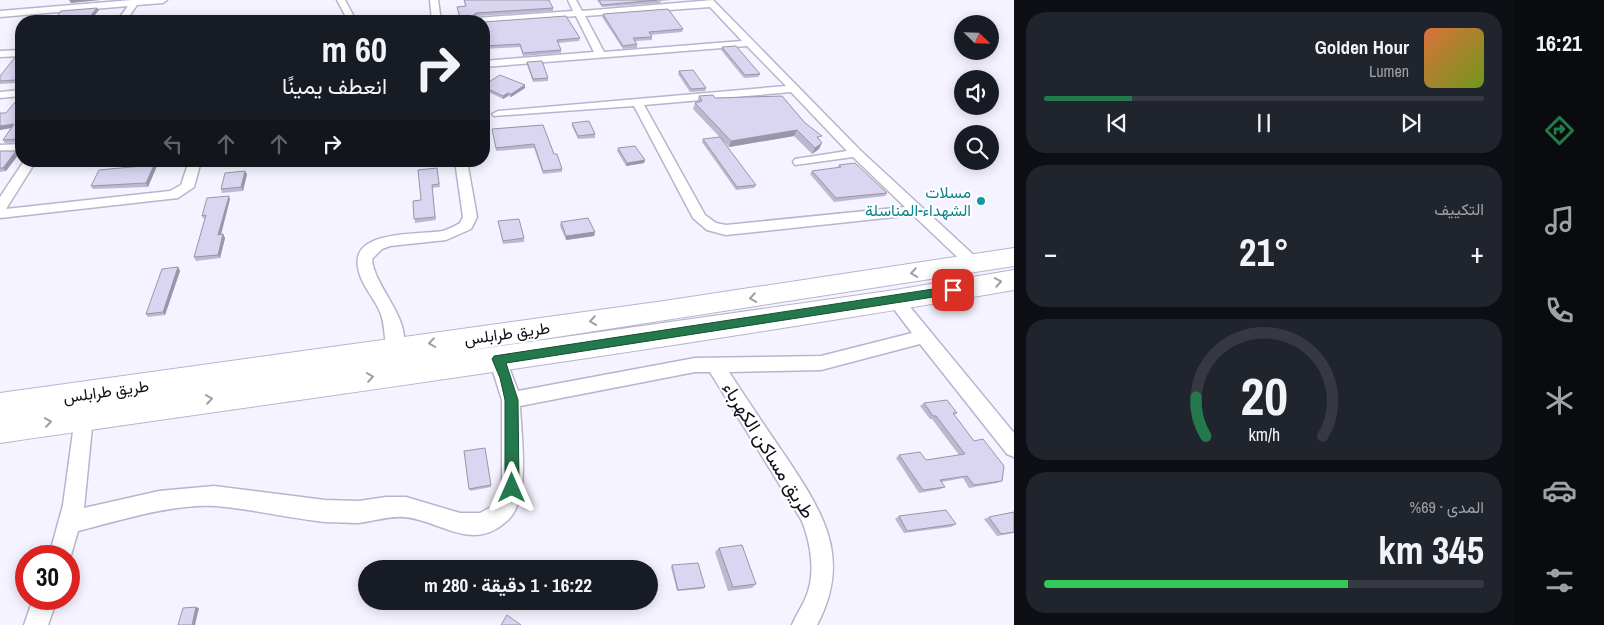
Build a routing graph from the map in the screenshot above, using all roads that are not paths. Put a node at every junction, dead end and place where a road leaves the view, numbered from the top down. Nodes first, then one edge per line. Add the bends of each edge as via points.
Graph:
1 (54, 0) edge
2 (163, 0) edge
3 (341, 0) edge
4 (434, 0) edge
5 (572, 0) edge
6 (134, 2) edge
7 (710, 2) edge
8 (45, 11) junction
9 (0, 14) edge
10 (580, 14) junction
11 (126, 15) edge
12 (348, 15) edge
13 (436, 15) edge
14 (490, 20) edge
15 (749, 43) junction
16 (15, 53) edge
17 (0, 54) edge
18 (600, 54) junction
19 (490, 63) edge
20 (793, 90) junction
21 (15, 93) edge
22 (0, 94) edge
23 (637, 102) junction
24 (498, 114) dead end
25 (15, 148) edge
26 (0, 149) edge
27 (856, 154) junction
28 (799, 162) dead end
29 (26, 167) edge
30 (193, 167) edge
31 (462, 167) edge
32 (0, 208) edge
33 (916, 210) junction
34 (0, 214) edge
35 (1014, 257) edge
36 (974, 264) junction
37 (1014, 280) edge
38 (896, 300) junction
39 (924, 336) junction
40 (395, 348) junction
41 (498, 359) junction
42 (714, 364) junction
43 (511, 400) junction
44 (0, 406) edge
45 (84, 417) junction
46 (0, 428) edge
47 (1014, 448) edge
48 (70, 522) junction
49 (63, 545) edge
50 (41, 610) edge
51 (36, 625) edge
52 (804, 625) edge

1 - 8 street
2 - 6 street
3 - 12 street
4 - 13 street
5 - 10 street
6 - 8 street
6 - 11 street
7 - 10 street
7 - 15 street
8 - 9 street
10 - 14 street
10 - 18 street
15 - 18 street
15 - 20 street
16 - 17 street
18 - 19 street
20 - 23 street
20 - 27 street
21 - 22 street
23 - 24 street
23 - 33 street via 700,218 712,227 726,230
25 - 26 street
27 - 28 street
27 - 33 street
29 - 32 street
30 - 34 street via 186,187 173,195
31 - 40 street via 470,218 466,226 450,233 382,243 366,255 365,270 389,312
33 - 36 street
35 - 36 highway, طريق طرابلس
36 -> 40 highway, طريق طرابلس
38 -> 37 highway
38 - 39 street
38 - 41 highway
39 - 42 street via 821,363 783,366
39 - 47 street
40 - 44 highway, طريق طرابلس
41 - 43 street
45 -> 41 highway
42 - 43 street
42 - 52 street, طريق مساكن الكهرباء via 806,506 817,530 823,561 820,590
43 - 48 street via 510,497 500,513 482,524 460,524 406,507 359,512 325,511 214,496 159,501
46 -> 45 highway
45 - 48 street
48 - 49 street
50 - 51 street

